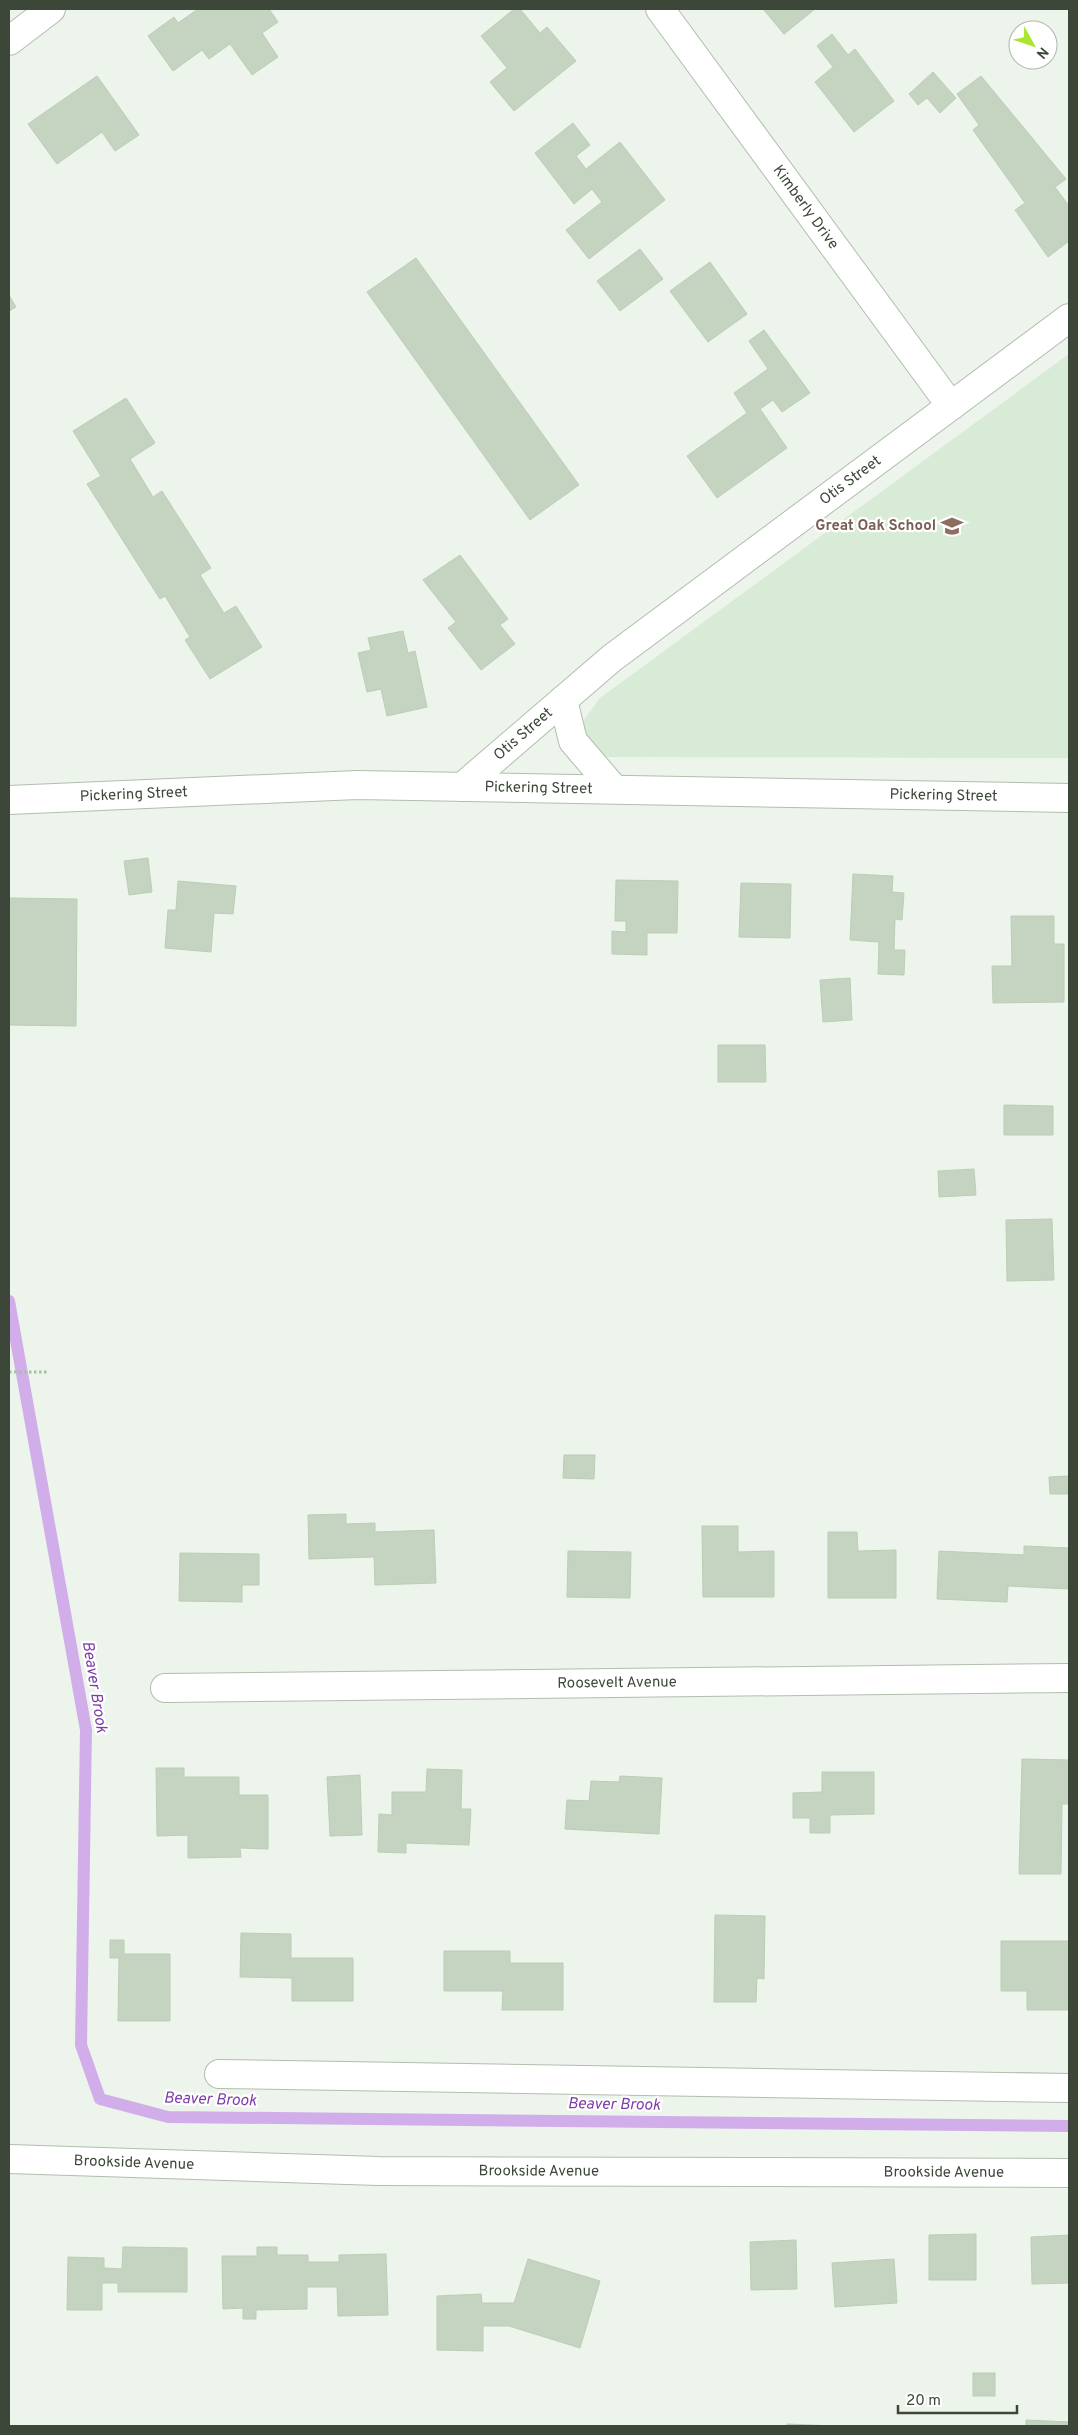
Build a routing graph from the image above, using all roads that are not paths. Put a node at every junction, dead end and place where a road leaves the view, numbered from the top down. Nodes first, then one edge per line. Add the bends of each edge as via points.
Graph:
1 (51, 9) edge
2 (660, 9) edge
3 (9, 41) edge
4 (1069, 318) edge
5 (951, 406) junction
6 (563, 700) junction
7 (462, 787) junction
8 (614, 789) junction
9 (1069, 798) edge
10 (9, 800) edge
11 (1069, 1678) edge
12 (165, 1688) dead end
13 (219, 2074) dead end
14 (1069, 2088) edge
15 (9, 2159) edge
16 (1069, 2173) edge

1 - 3 street
2 - 5 street, Kimberly Drive
4 - 5 street, Otis Street
5 - 6 street, Otis Street via 612,658
6 - 7 street, Otis Street
6 - 8 street, Otis Street via 573,741
7 - 8 street, Pickering Street
7 - 10 street, Pickering Street via 348,786
8 - 9 street, Pickering Street
11 - 12 street, Roosevelt Avenue
13 - 14 street
15 - 16 street, Brookside Avenue via 378,2171

